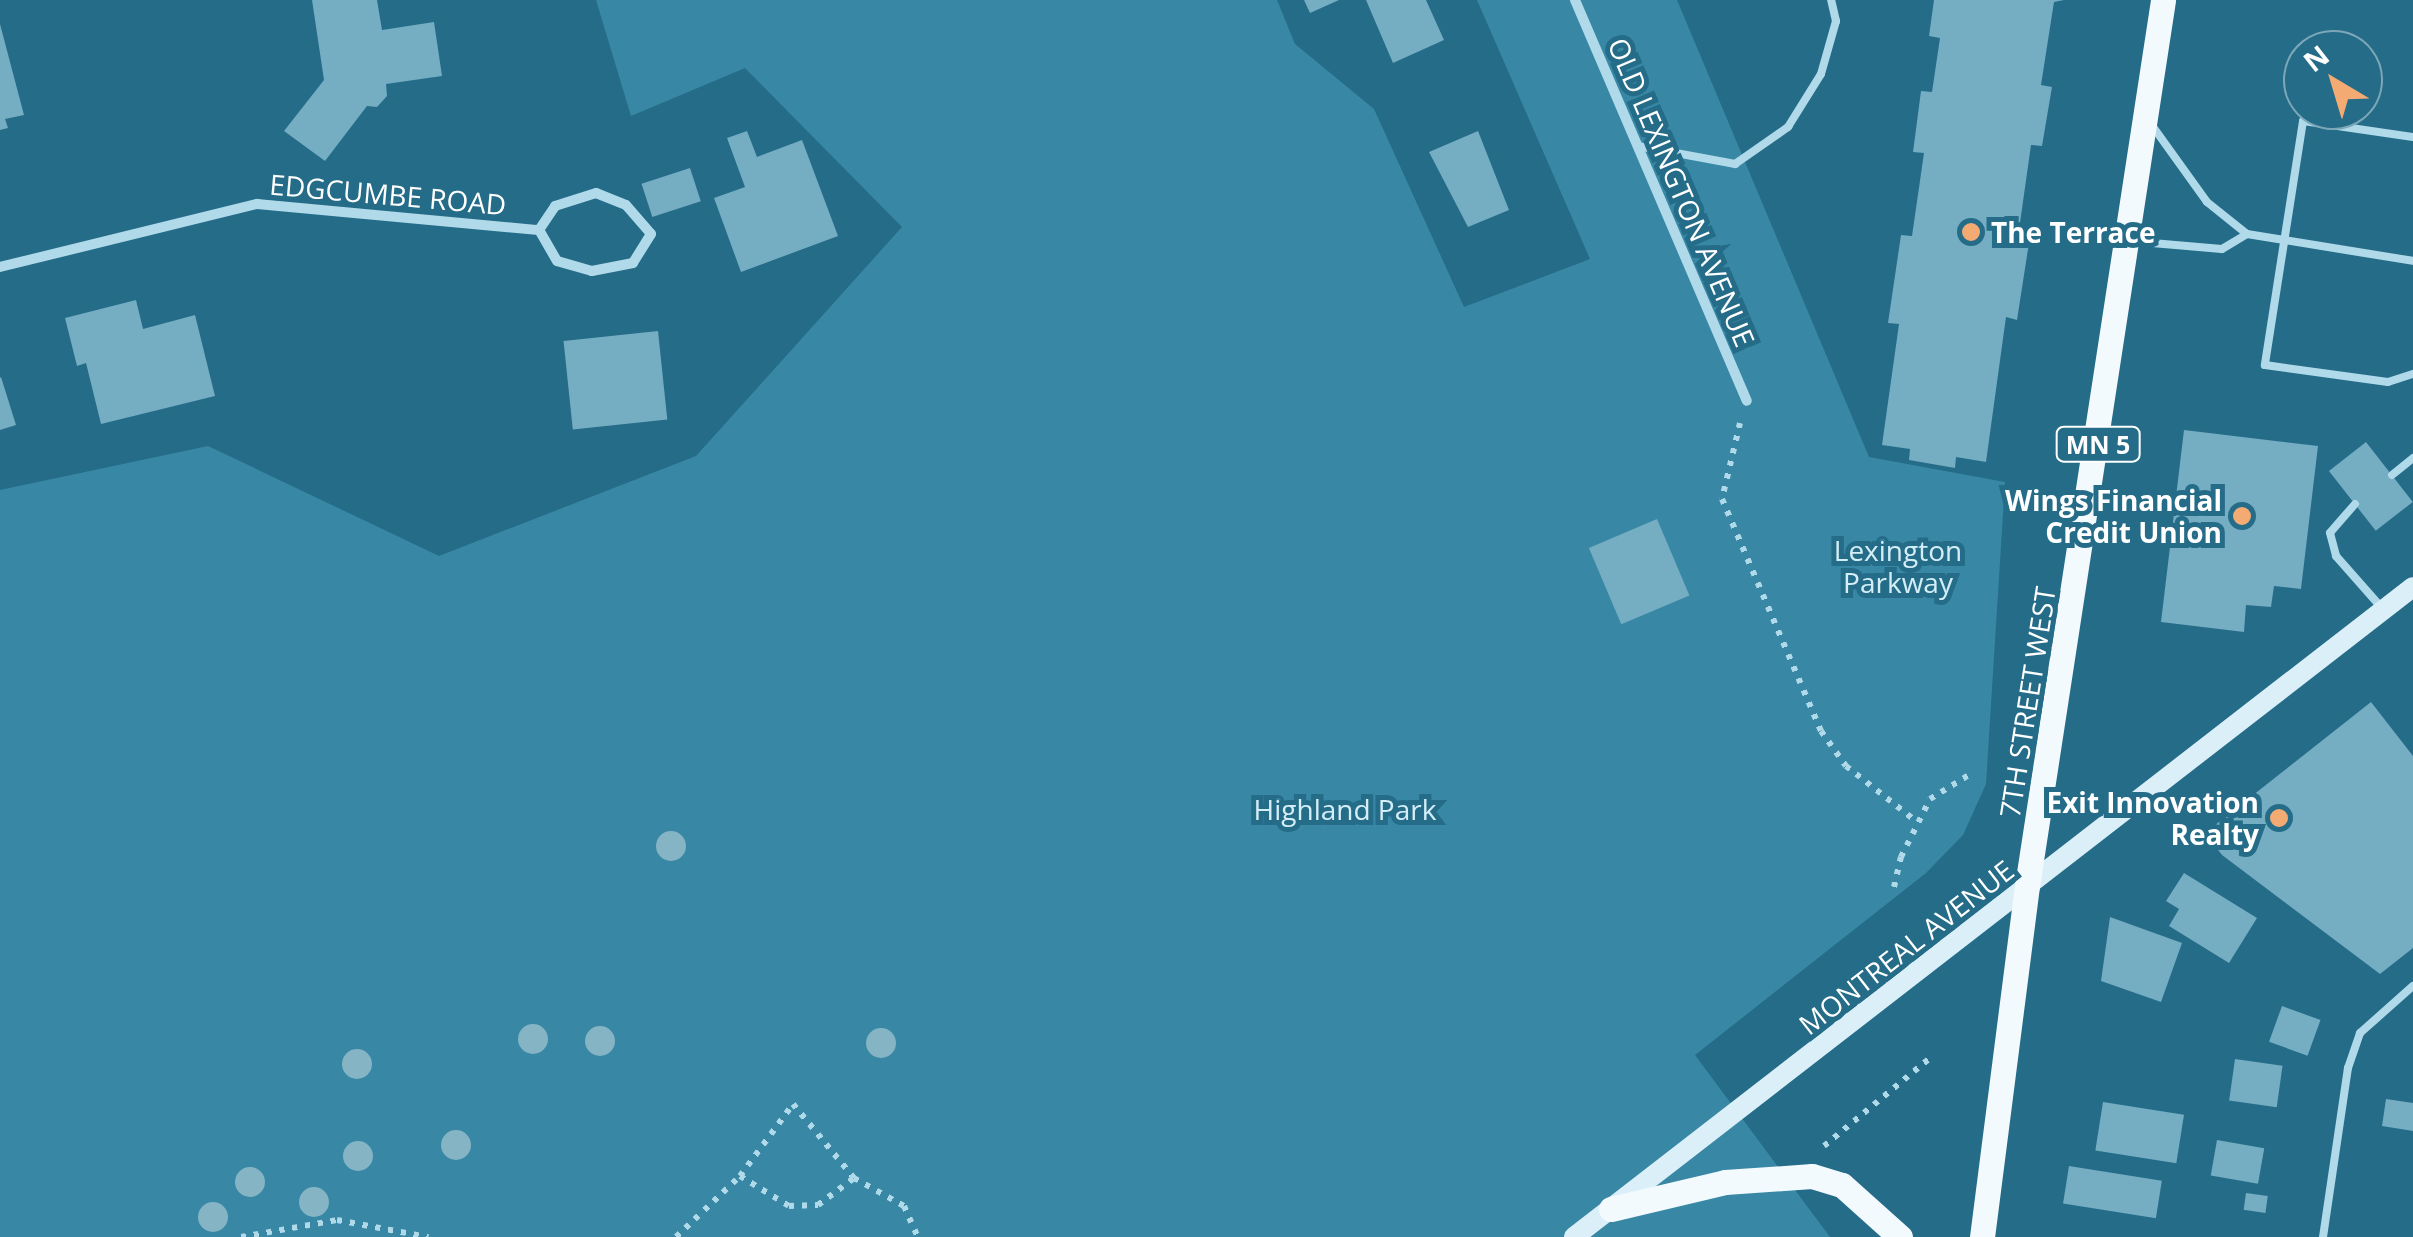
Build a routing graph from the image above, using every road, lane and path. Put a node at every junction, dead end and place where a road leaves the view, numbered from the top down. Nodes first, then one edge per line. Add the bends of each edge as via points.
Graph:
1 (1576, 0) edge
2 (1831, 0) edge
3 (2163, 0) edge
4 (2146, 116) junction
5 (2413, 137) edge
6 (1638, 146) junction
7 (539, 230) junction
8 (2247, 234) junction
9 (2284, 240) junction
10 (2129, 241) junction
11 (2413, 260) edge
12 (0, 267) edge
13 (2413, 374) edge
14 (1747, 402) joint
15 (2413, 458) edge
16 (2392, 475) dead end
17 (2355, 504) dead end
18 (2413, 587) edge
19 (2384, 610) junction
20 (1972, 773) dead end
21 (1916, 821) junction
22 (2027, 886) junction
23 (1894, 888) dead end
24 (2413, 986) edge
25 (1930, 1058) dead end
26 (1826, 1146) dead end
27 (740, 1176) junction
28 (854, 1178) junction
29 (1611, 1208) junction
30 (241, 1237) edge
31 (428, 1237) edge
32 (676, 1237) edge
33 (918, 1237) edge
34 (1574, 1237) edge
35 (1900, 1237) edge
36 (1982, 1237) edge
37 (2323, 1237) edge

1 - 6 street, OLD LEXINGTON AVENUE
2 - 6 lane via 1836,21 1822,74 1788,127 1735,164
3 - 4 main road, 7TH STREET WEST / MN 5
4 - 8 lane via 2207,202
4 - 10 main road, 7TH STREET WEST / MN 5
5 - 9 lane via 2303,121
6 - 14 street, OLD LEXINGTON AVENUE
7 - 7 street, EDGCUMBE ROAD via 555,206 596,194 626,204 651,234 633,263 592,271 557,261
7 - 12 street, EDGCUMBE ROAD via 257,204
8 - 9 lane
8 - 10 lane via 2222,249
9 - 11 lane
9 - 13 lane via 2265,365 2388,382
10 - 22 main road, 7TH STREET WEST / MN 5
14 - 21 path via 1724,469 1722,498 1821,731 1846,766
15 - 16 lane
17 - 19 lane via 2330,534 2336,556
18 - 19 main road, MONTREAL AVENUE
19 - 22 main road, MONTREAL AVENUE
20 - 21 path via 1930,799
21 - 23 path
22 - 29 main road, MONTREAL AVENUE
22 - 36 main road, 7TH STREET WEST / MN 5
24 - 37 lane via 2360,1032
25 - 26 path
27 - 28 path via 788,1206 818,1205
27 - 28 path via 793,1104
27 - 32 path
28 - 33 path via 904,1206
29 - 34 main road, MONTREAL AVENUE
29 - 35 main road via 1725,1182 1812,1176 1842,1184
30 - 31 path via 338,1220

